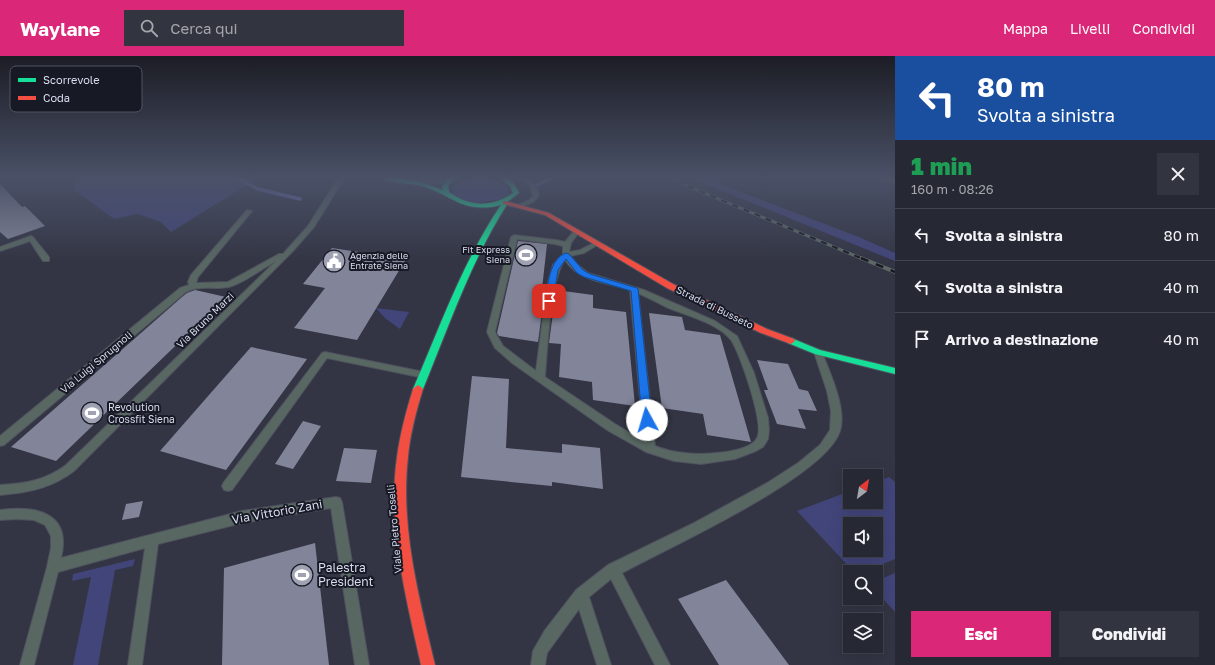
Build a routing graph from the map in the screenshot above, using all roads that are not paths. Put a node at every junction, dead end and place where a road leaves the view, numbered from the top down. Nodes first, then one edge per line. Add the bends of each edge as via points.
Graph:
1 (324, 205) edge
2 (466, 205) edge
3 (481, 205) edge
4 (491, 205) edge
5 (503, 205) edge
6 (537, 205) edge
7 (520, 206) edge
8 (249, 211) dead end
9 (547, 214) junction
10 (576, 232) junction
11 (484, 236) junction
12 (596, 244) junction
13 (566, 245) junction
14 (0, 249) edge
15 (291, 250) junction
16 (566, 255) junction
17 (46, 259) dead end
18 (193, 285) junction
19 (634, 289) junction
20 (818, 352) junction
21 (895, 371) edge
22 (424, 375) junction
23 (540, 378) junction
24 (0, 442) edge
25 (650, 449) junction
26 (228, 486) dead end
27 (0, 490) edge
28 (0, 515) edge
29 (152, 540) junction
30 (53, 567) junction
31 (613, 570) junction
32 (581, 595) junction
33 (27, 665) edge
34 (135, 665) edge
35 (362, 665) edge
36 (428, 665) edge
37 (538, 665) edge
38 (604, 665) edge
39 (663, 665) edge

1 - 15 lane, Via Bruno Marzi via 311,227
2 - 11 main road via 478,220
3 - 4 main road
5 - 11 main road, Viale Pietro Toselli
6 - 9 main road, Strada di Busseto
7 - 9 main road, Strada di Busseto
8 - 18 lane via 194,277
9 - 10 main road, Strada di Busseto
10 - 12 main road, Strada di Busseto
10 - 13 lane
11 - 22 main road, Viale Pietro Toselli
12 - 16 lane via 582,252
12 - 20 main road, Strada di Busseto via 722,312 779,338
13 - 16 lane
13 - 23 lane via 514,237 492,328 492,337 498,346
14 - 17 lane via 31,238
15 - 18 lane, Via Luigi Sprugnoli via 233,283
15 - 27 lane, Via Bruno Marzi via 70,468 36,486
16 - 19 lane via 587,275
16 - 23 lane via 557,265 551,286
18 - 24 lane, Via Luigi Sprugnoli via 178,293
19 - 25 lane
19 - 25 lane via 710,323 734,338 756,393 764,425 763,439 759,444 750,450 724,456 688,458
20 - 21 main road, Strada di Busseto
20 - 31 lane via 836,413 835,431 826,447 817,456 763,492
22 - 26 lane via 325,355
22 - 36 main road, Viale Pietro Toselli via 405,431 400,479 403,532 410,582
23 - 25 lane
28 - 30 lane via 31,514 43,517 58,537
29 - 30 lane
29 - 34 lane
29 - 35 lane, Via Vittorio Zani via 242,517 336,502
30 - 33 lane
31 - 32 lane
31 - 39 lane
32 - 37 lane via 540,651
32 - 38 lane

